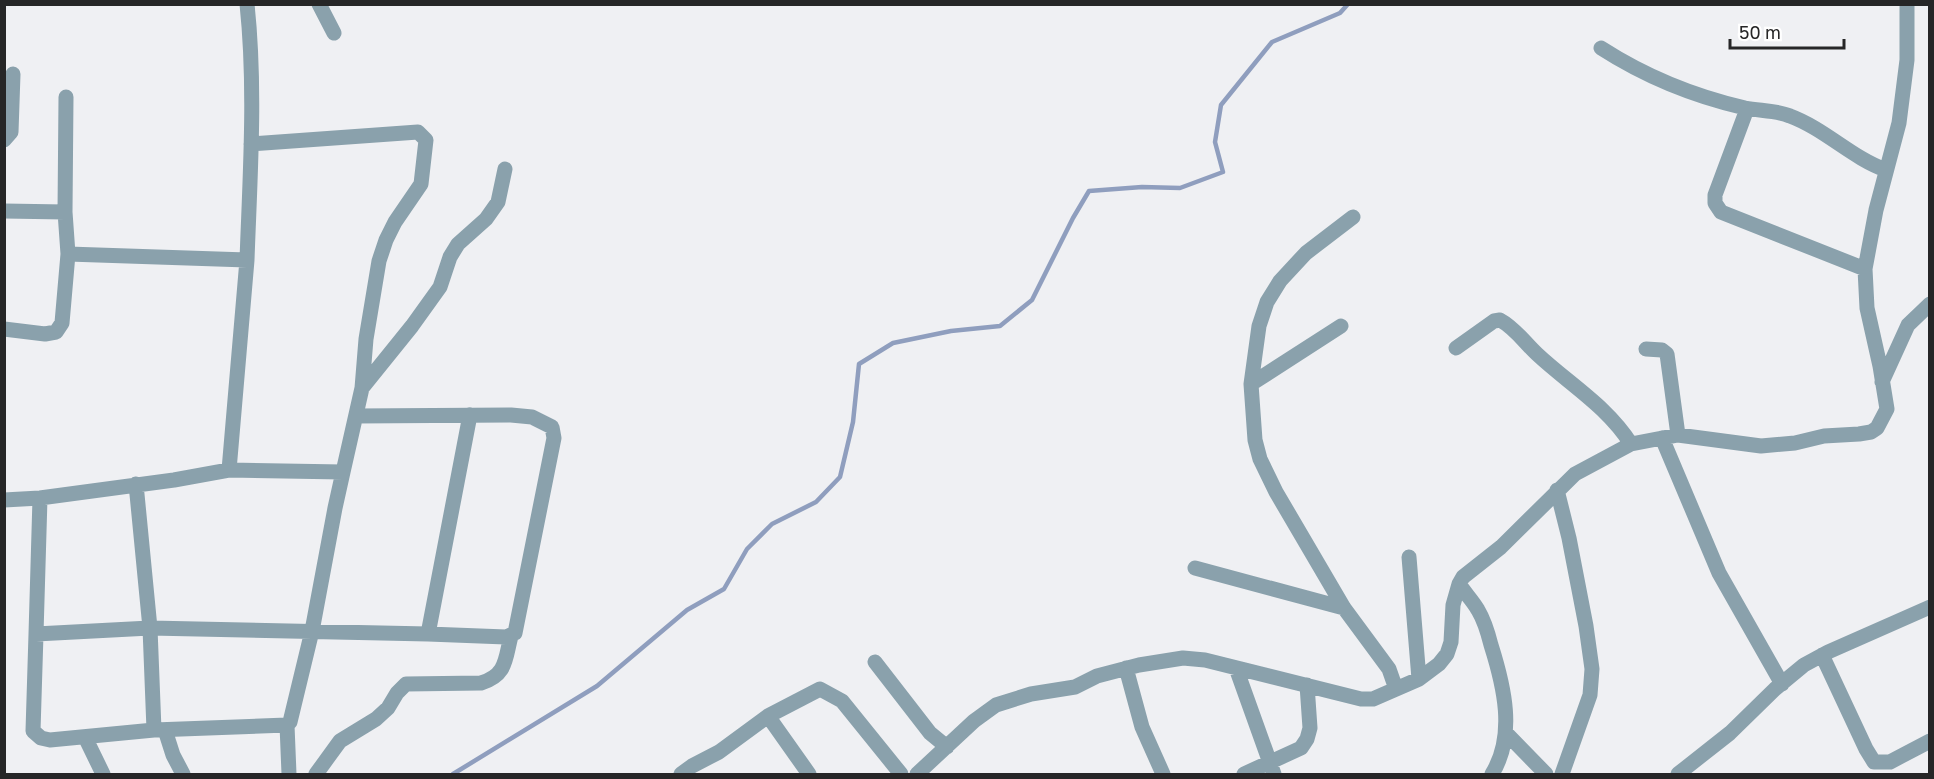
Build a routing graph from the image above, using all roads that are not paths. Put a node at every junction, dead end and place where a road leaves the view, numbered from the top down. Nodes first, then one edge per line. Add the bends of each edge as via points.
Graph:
1 (247, 4) edge
2 (319, 4) edge
3 (1907, 4) edge
4 (334, 33) dead end
5 (1602, 48) dead end
6 (13, 74) dead end
7 (66, 97) dead end
8 (1747, 109) junction
9 (4, 140) edge
10 (251, 144) junction
11 (505, 169) dead end
12 (1886, 170) junction
13 (4, 211) edge
14 (65, 212) junction
15 (1353, 217) dead end
16 (68, 254) junction
17 (246, 260) junction
18 (1866, 269) junction
19 (1929, 304) edge
20 (1341, 326) dead end
21 (4, 329) edge
22 (1456, 348) dead end
23 (1646, 349) dead end
24 (1882, 382) junction
25 (1251, 384) junction
26 (362, 387) junction
27 (470, 415) junction
28 (356, 416) junction
29 (1678, 435) junction
30 (1662, 438) junction
31 (1631, 444) junction
32 (228, 470) junction
33 (343, 472) junction
34 (136, 484) junction
35 (1557, 490) junction
36 (39, 498) junction
37 (4, 500) edge
38 (1409, 558) dead end
39 (1195, 568) dead end
40 (1459, 584) junction
41 (1929, 607) edge
42 (1344, 608) junction
43 (150, 628) junction
44 (312, 632) junction
45 (36, 634) junction
46 (428, 634) junction
47 (511, 636) junction
48 (1822, 655) junction
49 (875, 662) dead end
50 (1126, 668) junction
51 (1236, 668) junction
52 (1419, 679) junction
53 (1782, 684) junction
54 (1307, 685) junction
55 (1395, 689) junction
56 (768, 716) junction
57 (287, 725) junction
58 (160, 730) junction
59 (1506, 733) junction
60 (85, 736) junction
61 (1929, 741) edge
62 (947, 747) junction
63 (1272, 768) edge
64 (103, 774) edge
65 (183, 774) edge
66 (289, 774) edge
67 (316, 774) edge
68 (681, 774) edge
69 (809, 774) edge
70 (901, 774) edge
71 (917, 774) edge
72 (1162, 774) edge
73 (1244, 774) edge
74 (1492, 774) edge
75 (1546, 774) edge
76 (1562, 774) edge
77 (1678, 774) edge

1 - 10 street via 252,49
2 - 4 street
3 - 12 street via 1903,98
5 - 8 street via 1665,83
6 - 9 street via 12,125
7 - 14 street
8 - 12 street via 1795,118
8 - 18 street via 1715,195 1721,212
10 - 17 street
10 - 26 street via 418,132 426,140 421,184 395,222 379,261
11 - 26 street via 498,202 486,219 458,244 440,287
12 - 18 street
13 - 14 street
14 - 16 street
15 - 25 street via 1306,253 1275,288 1259,326
16 - 17 street
16 - 21 street via 62,323 56,332
17 - 32 street
18 - 24 street via 1867,308
19 - 24 street via 1908,325
20 - 25 street
22 - 31 street via 1494,321 1507,323 1538,355 1595,401
23 - 29 street via 1667,354
24 - 29 street via 1887,409 1871,432 1761,446
25 - 42 street via 1260,459
26 - 28 street
27 - 28 street
27 - 46 street
27 - 47 street via 532,417 552,427 554,438 517,628
28 - 33 street
29 - 30 street
30 - 31 street
30 - 53 street via 1719,573
31 - 35 street via 1575,474
32 - 33 street
32 - 34 street
33 - 44 street
34 - 36 street
34 - 43 street
35 - 40 street
35 - 76 street via 1592,669 1590,695
36 - 37 street
36 - 45 street
38 - 52 street
39 - 42 street
40 - 52 street via 1447,654
40 - 59 street via 1478,610 1492,646 1503,688
41 - 48 street
42 - 55 street via 1389,669
43 - 44 street
43 - 45 street
43 - 58 street
44 - 46 street
44 - 57 street
45 - 60 street via 33,731 50,740
46 - 47 street
47 - 67 street via 502,671 493,679 481,683 406,684 376,719 340,741
48 - 53 street
48 - 61 street via 1874,762 1890,762
49 - 62 street via 930,733
50 - 51 street via 1184,658
50 - 62 street via 1075,687 996,705
50 - 72 street via 1142,727
51 - 54 street
51 - 63 street
52 - 55 street
53 - 77 street via 1730,733
54 - 55 street via 1361,699 1372,699
54 - 63 street via 1307,739 1301,748
56 - 68 street
56 - 69 street
56 - 70 street via 820,689 830,693 842,701
57 - 58 street
57 - 66 street
58 - 60 street
58 - 65 street
59 - 74 street via 1503,752
59 - 75 street
60 - 64 street
62 - 71 street
63 - 73 street

